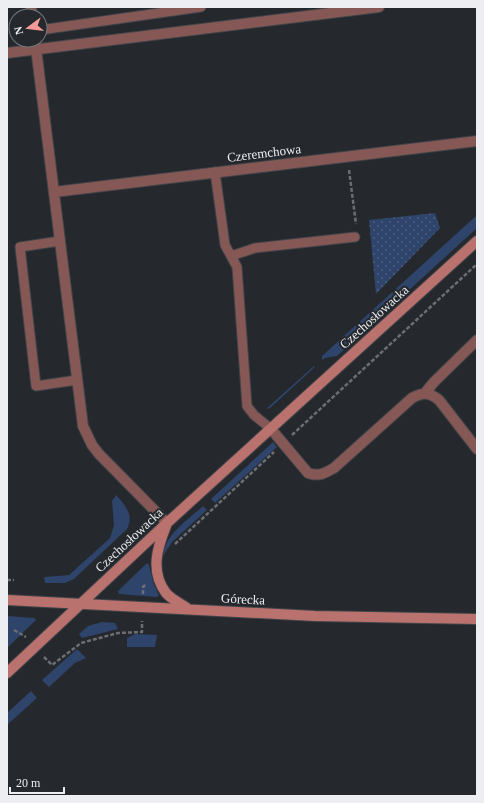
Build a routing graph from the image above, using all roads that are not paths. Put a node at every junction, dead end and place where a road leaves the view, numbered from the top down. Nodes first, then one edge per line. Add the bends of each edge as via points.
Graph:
1 (201, 7) edge
2 (380, 7) edge
3 (48, 29) edge
4 (48, 44) edge
5 (25, 48) edge
6 (36, 48) edge
7 (7, 53) edge
8 (477, 141) edge
9 (215, 172) junction
10 (54, 192) junction
11 (357, 234) road end
12 (477, 241) edge
13 (60, 242) junction
14 (231, 256) junction
15 (477, 340) edge
16 (77, 380) junction
17 (425, 393) junction
18 (271, 429) junction
19 (477, 449) edge
20 (167, 523) junction
21 (7, 600) edge
22 (83, 603) junction
23 (188, 609) junction
24 (477, 619) edge
25 (7, 673) edge

1 - 3 lane
2 - 4 street
5 - 7 street
6 - 10 street
8 - 9 street, Czeremchowa
9 - 10 street, Czeremchowa
9 - 14 lane via 225,245
10 - 13 street
11 - 14 lane via 255,248
12 - 18 street, Czechosłowacka
13 - 16 street
13 - 16 lane via 20,247 36,386
14 - 18 lane via 237,267 247,406
15 - 17 street
16 - 20 street via 81,419 92,445
17 - 18 street via 412,398 334,468 316,476 308,473
17 - 19 street via 432,394 439,400
18 - 20 street, Czechosłowacka
20 - 22 street, Czechosłowacka
20 - 23 street via 156,551 157,571 166,593
21 - 22 street, Górecka
22 - 23 street, Górecka
22 - 25 street, Czechosłowacka
23 - 24 street, Górecka via 315,616

